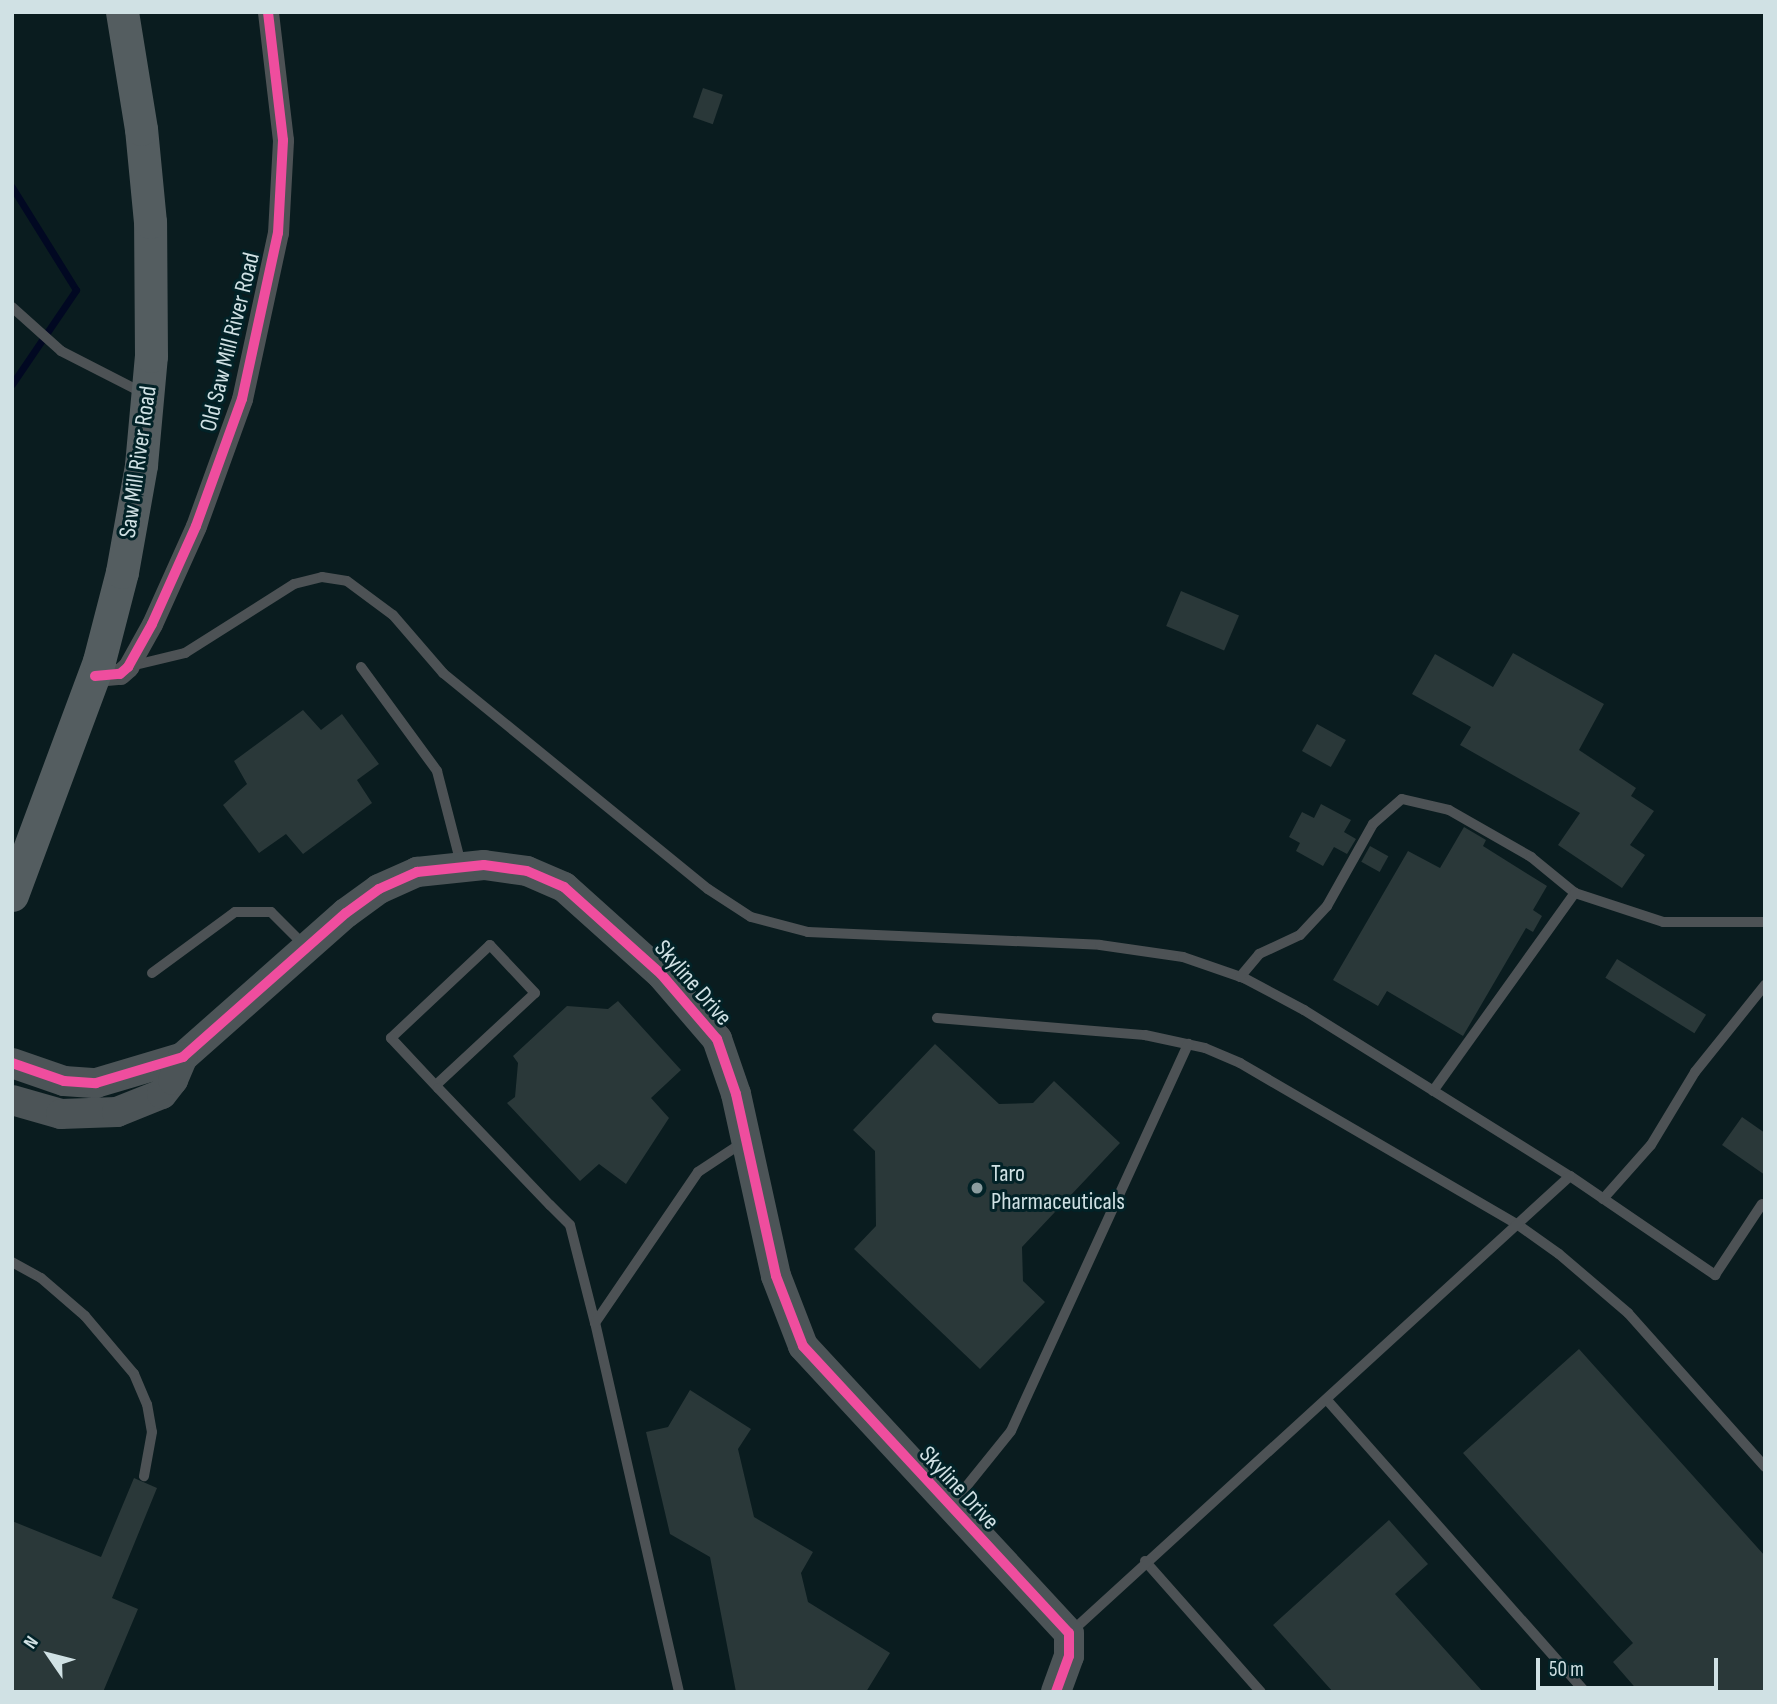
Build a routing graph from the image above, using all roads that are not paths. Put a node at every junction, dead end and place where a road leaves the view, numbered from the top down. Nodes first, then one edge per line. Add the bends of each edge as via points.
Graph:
1 (122, 12) edge
2 (268, 12) edge
3 (12, 307) edge
4 (148, 396) junction
5 (128, 667) junction
6 (360, 667) dead end
7 (95, 676) junction
8 (461, 864) junction
9 (1575, 893) junction
10 (12, 895) edge
11 (1765, 922) edge
12 (307, 948) junction
13 (152, 973) dead end
14 (1240, 976) junction
15 (1765, 985) edge
16 (937, 1018) dead end
17 (1188, 1044) junction
18 (183, 1057) junction
19 (12, 1063) edge
20 (436, 1086) junction
21 (1433, 1091) junction
22 (12, 1100) edge
23 (747, 1140) junction
24 (1570, 1176) junction
25 (1603, 1199) junction
26 (1762, 1204) dead end
27 (1518, 1225) junction
28 (12, 1262) edge
29 (595, 1323) junction
30 (1327, 1400) junction
31 (1765, 1467) edge
32 (144, 1476) dead end
33 (949, 1508) junction
34 (1144, 1561) junction
35 (1069, 1633) junction
36 (679, 1692) edge
37 (1056, 1692) edge
38 (1261, 1692) edge
39 (1585, 1692) edge

1 - 4 main road, Saw Mill River Road via 149,209
2 - 5 street, Old Saw Mill River Road via 283,140 278,233 243,398 152,624
3 - 4 lane via 61,351
4 - 7 main road, Saw Mill River Road via 130,530
5 - 7 street via 120,674
5 - 14 lane via 185,653 294,584 322,577 347,580 393,615 443,673 708,889 751,917 808,932 1100,945 1182,957
6 - 8 lane via 438,771
7 - 10 main road, Saw Mill River Road
8 - 12 street, Skyline Drive via 397,880 362,901
8 - 23 street, Skyline Drive via 505,867 547,878 581,899 615,929 688,1001 717,1039 731,1071
9 - 11 lane via 1663,922
9 - 14 lane via 1531,857 1449,810 1402,799 1373,824 1327,906 1300,935 1259,954
9 - 21 lane
12 - 13 lane via 271,912 235,912
12 - 18 street, Skyline Drive
14 - 21 lane via 1304,1010
15 - 25 lane via 1695,1072 1651,1145
16 - 17 lane via 1145,1035
17 - 27 lane via 1240,1063
17 - 33 lane via 1011,1431
18 - 19 street, Skyline Drive via 96,1083 64,1081
18 - 22 street, Skyline Drive via 162,1094 117,1112 61,1114
20 - 20 lane via 391,1038 490,945 535,993
20 - 29 lane via 570,1226
21 - 24 lane
23 - 29 lane via 698,1172
23 - 33 street, Skyline Drive via 776,1276 803,1346
24 - 25 lane
24 - 27 lane
25 - 26 lane via 1715,1275
27 - 30 lane
27 - 31 lane via 1628,1313
28 - 32 lane via 41,1278 85,1315 134,1374 147,1404 152,1432
29 - 36 lane
30 - 34 lane
30 - 39 lane
33 - 35 street, Skyline Drive
34 - 35 lane
34 - 38 lane
35 - 37 street via 1069,1656

